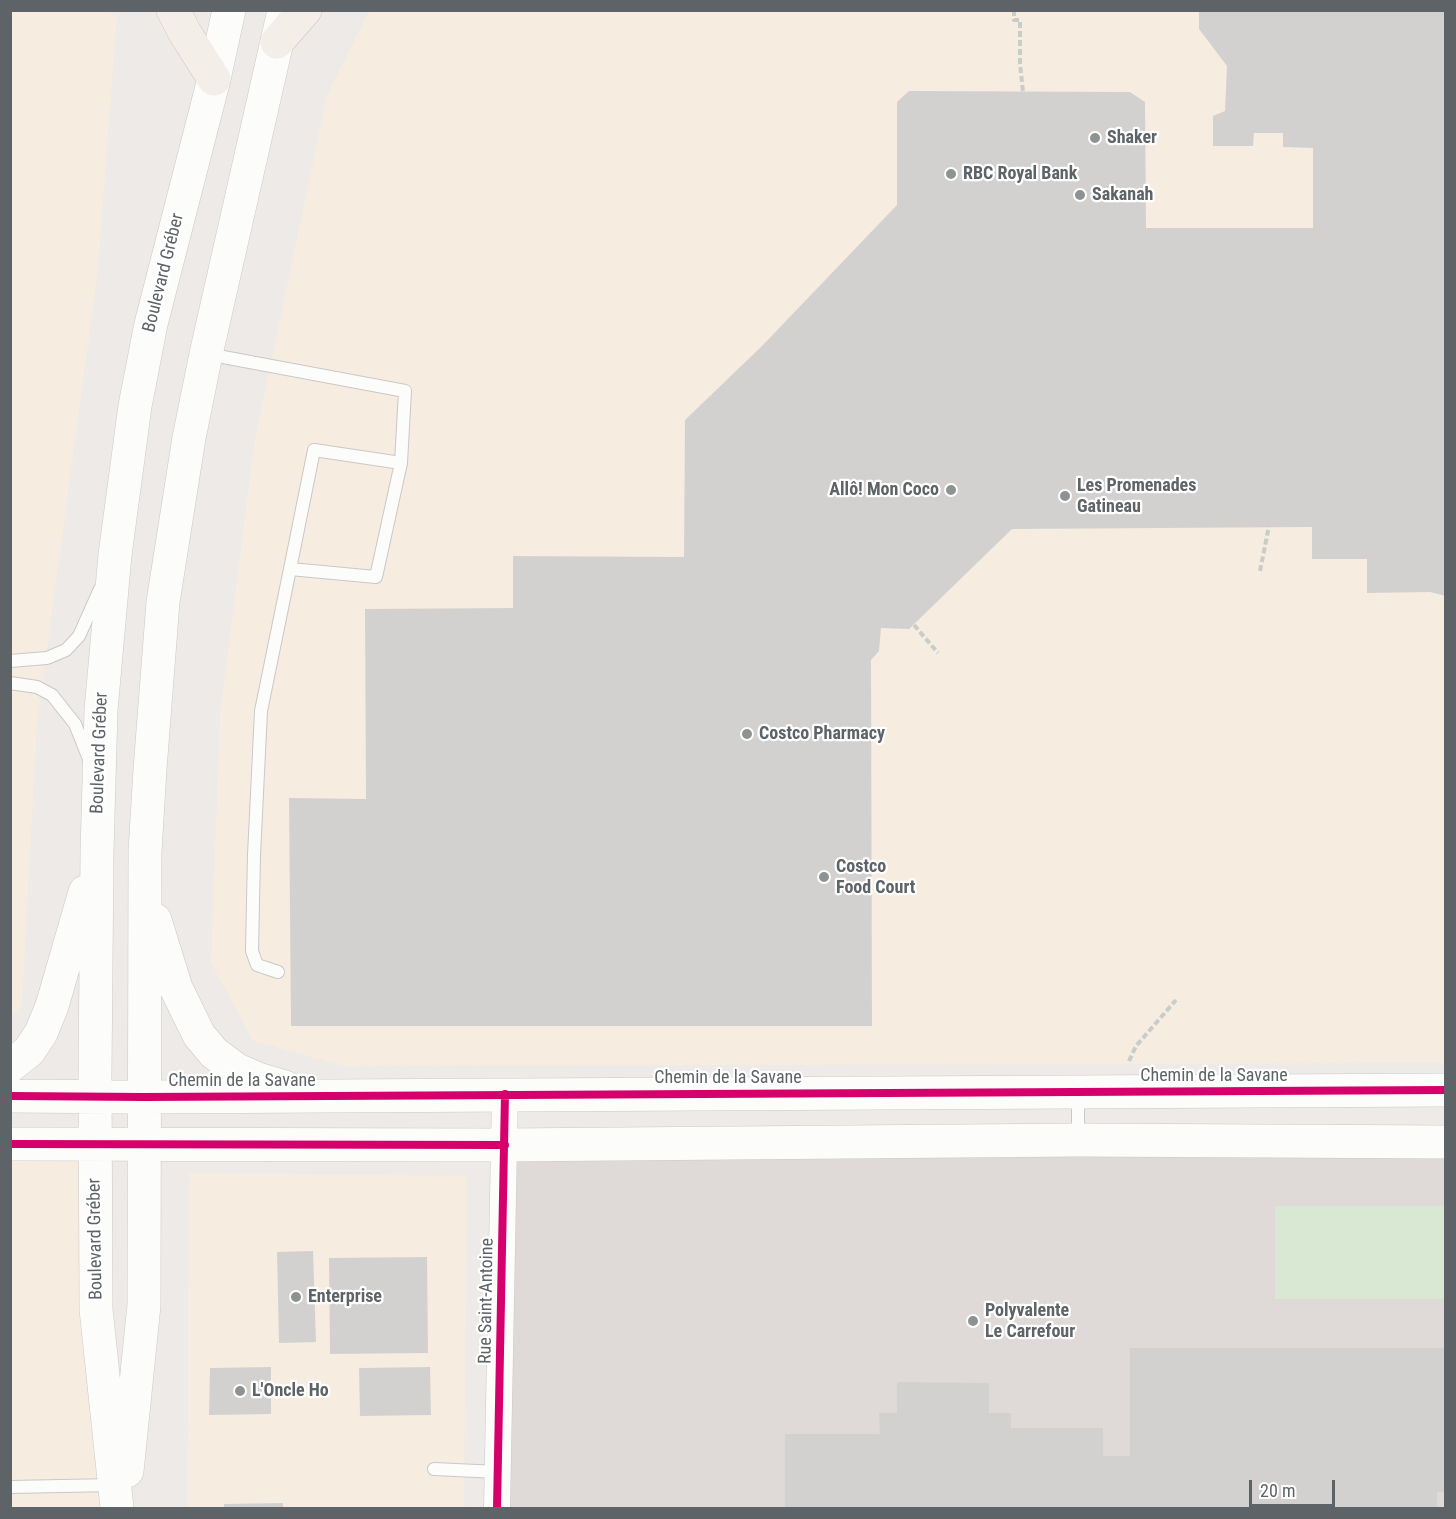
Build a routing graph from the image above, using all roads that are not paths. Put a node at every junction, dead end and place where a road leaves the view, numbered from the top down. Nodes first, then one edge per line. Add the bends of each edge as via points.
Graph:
1 (173, 10) edge
2 (229, 10) edge
3 (285, 10) edge
4 (305, 10) edge
5 (277, 42) junction
6 (214, 79) junction
7 (206, 354) junction
8 (401, 463) junction
9 (116, 555) junction
10 (290, 569) junction
11 (10, 661) edge
12 (10, 683) edge
13 (98, 780) junction
14 (96, 852) junction
15 (146, 890) junction
16 (278, 972) dead end
17 (10, 1066) edge
18 (1446, 1090) edge
19 (1078, 1091) junction
20 (505, 1094) junction
21 (10, 1096) edge
22 (95, 1096) junction
23 (319, 1096) junction
24 (144, 1097) junction
25 (1078, 1140) junction
26 (1446, 1142) edge
27 (10, 1144) edge
28 (95, 1144) junction
29 (145, 1145) junction
30 (505, 1145) junction
31 (434, 1469) dead end
32 (498, 1472) junction
33 (10, 1487) edge
34 (118, 1501) edge
35 (497, 1509) edge

1 - 6 main road
2 - 6 main road, Boulevard Gréber
3 - 5 main road
4 - 5 main road
5 - 7 main road
6 - 9 main road, Boulevard Gréber via 150,324
7 - 8 lane via 405,391
7 - 15 main road via 163,603 150,769
8 - 10 lane via 376,577
8 - 10 lane via 314,450
9 - 11 lane via 79,636 66,650 47,658
9 - 13 main road, Boulevard Gréber
10 - 16 lane via 261,711 254,855 252,951 256,965
12 - 13 lane via 37,687 52,695 75,724
13 - 14 main road, Boulevard Gréber
14 - 17 main road via 52,1006 29,1051
14 - 22 main road, Boulevard Gréber
15 - 23 main road via 176,988 199,1035 214,1053 258,1079
15 - 24 main road
18 - 19 main road, Chemin de la Savane
19 - 20 main road, Chemin de la Savane
19 - 25 lane
20 - 23 main road, Chemin de la Savane
20 - 30 street, Rue Saint-Antoine
21 - 22 main road, Chemin de la Savane
22 - 24 main road, Chemin de la Savane
22 - 28 main road, Boulevard Gréber
23 - 24 main road, Chemin de la Savane
24 - 29 main road
25 - 26 main road
25 - 30 main road
27 - 28 main road
28 - 29 main road
28 - 34 main road, Boulevard Gréber via 96,1309
29 - 30 main road
29 - 34 main road via 144,1305
30 - 32 street, Rue Saint-Antoine
31 - 32 lane
32 - 35 street, Rue Saint-Antoine
33 - 34 lane

